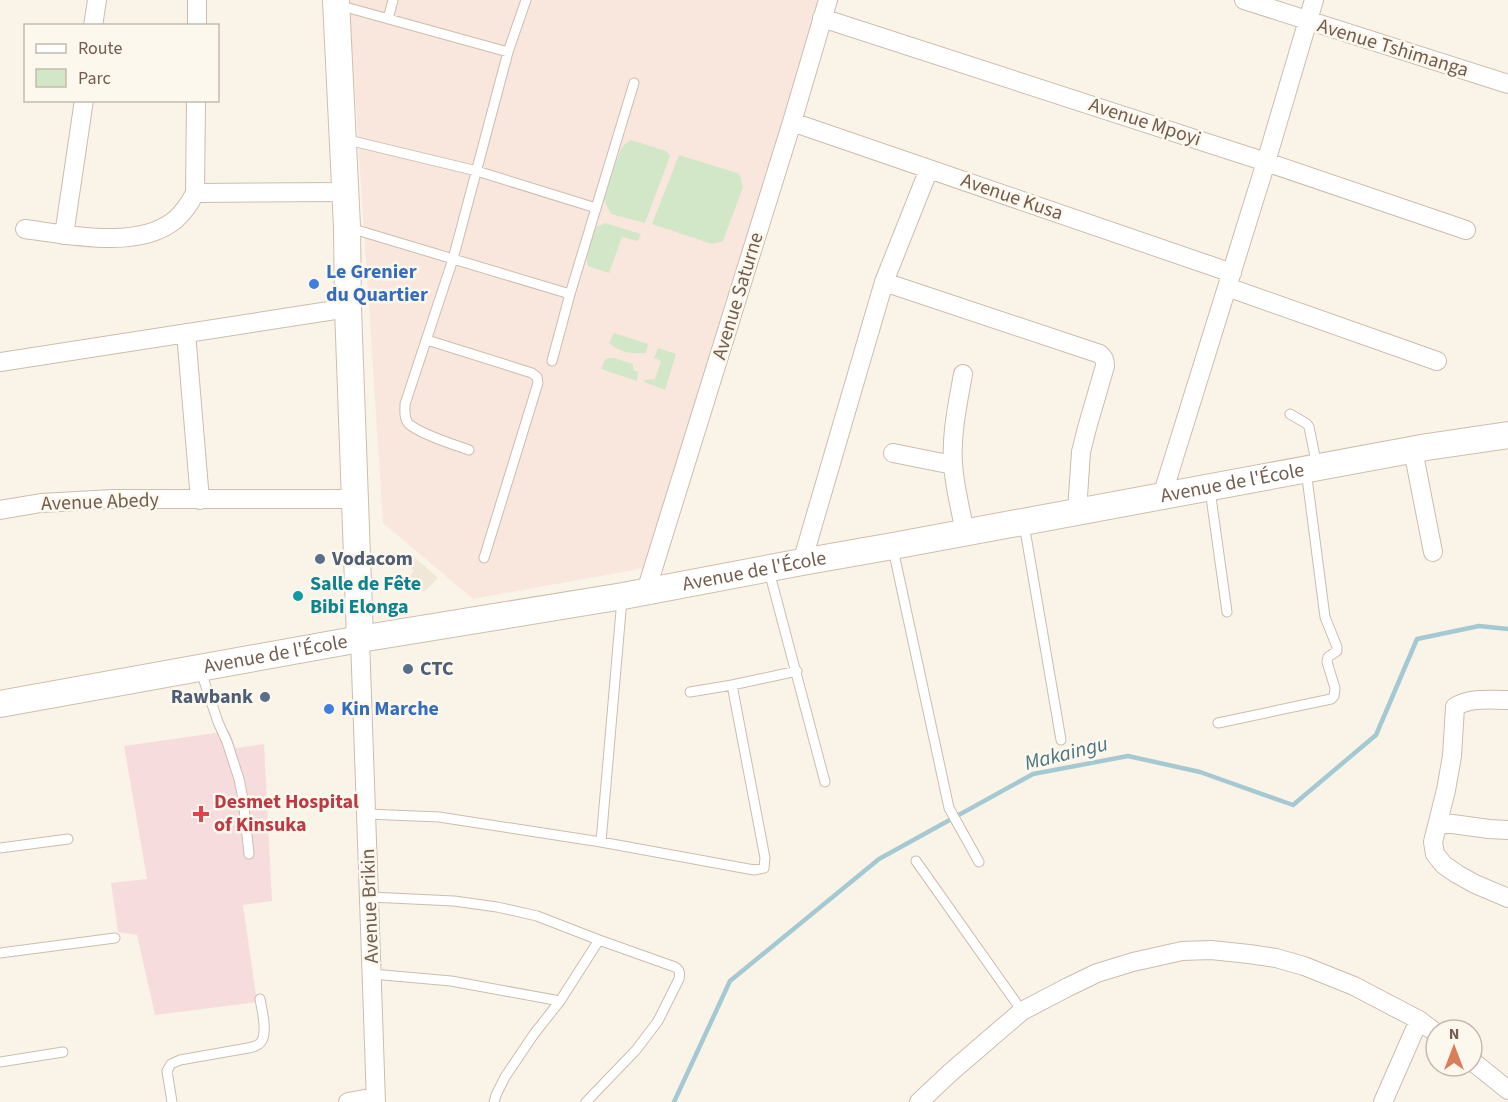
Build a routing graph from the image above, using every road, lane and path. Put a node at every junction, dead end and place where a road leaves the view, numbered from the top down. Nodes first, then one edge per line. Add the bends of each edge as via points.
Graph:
1 (97, 0) edge
2 (197, 0) edge
3 (393, 0) edge
4 (526, 0) edge
5 (828, 0) edge
6 (1244, 0) edge
7 (1314, 0) edge
8 (336, 2) edge
9 (822, 18) junction
10 (388, 19) junction
11 (1308, 21) junction
12 (93, 24) edge
13 (197, 24) edge
14 (508, 52) junction
15 (634, 83) dead end
16 (1508, 84) edge
17 (84, 102) edge
18 (196, 102) edge
19 (792, 122) junction
20 (342, 138) junction
21 (1266, 162) junction
22 (929, 169) junction
23 (477, 171) junction
24 (345, 192) junction
25 (195, 194) junction
26 (596, 208) junction
27 (347, 228) junction
28 (25, 229) dead end
29 (1466, 230) dead end
30 (64, 235) junction
31 (453, 259) junction
32 (1229, 280) junction
33 (884, 282) junction
34 (570, 294) junction
35 (348, 308) junction
36 (186, 333) junction
37 (428, 340) junction
38 (552, 361) dead end
39 (1437, 361) dead end
40 (0, 362) edge
41 (963, 374) dead end
42 (1290, 414) dead end
43 (1508, 435) edge
44 (469, 450) dead end
45 (1413, 450) junction
46 (893, 453) dead end
47 (953, 465) junction
48 (1311, 469) junction
49 (1210, 488) junction
50 (1162, 496) junction
51 (355, 499) junction
52 (200, 500) junction
53 (0, 510) edge
54 (1077, 511) junction
55 (1024, 521) junction
56 (965, 532) junction
57 (892, 546) junction
58 (1433, 552) dead end
59 (484, 558) dead end
60 (802, 562) junction
61 (769, 568) junction
62 (634, 593) junction
63 (1227, 612) dead end
64 (360, 639) junction
65 (200, 668) junction
66 (797, 671) junction
67 (732, 685) junction
68 (690, 692) dead end
69 (1508, 699) edge
70 (0, 704) edge
71 (1218, 723) dead end
72 (1060, 740) dead end
73 (825, 782) dead end
74 (366, 814) junction
75 (1438, 822) junction
76 (1508, 830) edge
77 (68, 839) dead end
78 (600, 842) junction
79 (0, 848) edge
80 (249, 854) dead end
81 (916, 861) dead end
82 (979, 861) dead end
83 (370, 897) junction
84 (1508, 898) edge
85 (115, 938) dead end
86 (599, 940) junction
87 (0, 953) edge
88 (372, 974) junction
89 (260, 999) dead end
90 (560, 1001) junction
91 (1022, 1011) junction
92 (1419, 1020) junction
93 (1424, 1024) edge
94 (63, 1052) dead end
95 (0, 1062) edge
96 (1484, 1070) edge
97 (1508, 1090) edge
98 (375, 1100) edge
99 (172, 1102) edge
100 (348, 1102) edge
101 (494, 1102) edge
102 (586, 1102) edge
103 (919, 1102) edge
104 (1383, 1102) edge

1 - 12 street
2 - 13 street
3 - 10 lane
4 - 14 lane
5 - 9 street, Avenue Saturne
6 - 11 street, Avenue Tshimanga
7 - 11 street
8 - 10 lane
8 - 20 main road
9 - 19 street, Avenue Saturne
9 - 21 street, Avenue Mpoyi
10 - 14 lane
11 - 16 street, Avenue Tshimanga
11 - 21 street
14 - 23 lane
15 - 26 lane
17 - 30 street
18 - 25 street
19 - 22 street, Avenue Kusa
19 - 62 street, Avenue Saturne
20 - 23 lane
20 - 24 main road
21 - 29 street, Avenue Mpoyi
21 - 32 street
22 - 32 street, Avenue Kusa
22 - 33 street
23 - 26 lane
23 - 31 lane
24 - 25 street
24 - 27 main road
25 - 30 street via 175,220 139,236
26 - 34 lane
27 - 31 lane
27 - 35 main road
28 - 30 street
31 - 34 lane
31 - 37 lane
32 - 39 street, Avenue Kusa
32 - 50 street
33 - 54 street via 1103,357 1105,366 1082,452
33 - 60 street
34 - 38 lane
35 - 36 street
35 - 51 main road
36 - 40 street
36 - 52 street
37 - 44 lane via 405,404 405,415 417,430
37 - 59 lane via 537,377
41 - 47 street
42 - 48 lane via 1309,427
43 - 45 main road, Avenue de l'École
45 - 48 main road, Avenue de l'École
45 - 58 street
46 - 47 street
47 - 56 street
48 - 49 main road, Avenue de l'École
48 - 71 lane via 1325,617 1337,647 1328,657 1334,696
49 - 50 main road, Avenue de l'École
49 - 63 lane
50 - 54 main road, Avenue de l'École
51 - 52 street, Avenue Abedy
51 - 64 main road
52 - 53 street, Avenue Abedy via 89,500
54 - 55 main road, Avenue de l'École
55 - 56 main road, Avenue de l'École
55 - 72 lane
56 - 57 main road, Avenue de l'École
57 - 60 main road, Avenue de l'École
57 - 82 lane via 949,808
60 - 61 main road, Avenue de l'École
61 - 62 main road, Avenue de l'École
61 - 66 lane
62 - 64 main road, Avenue de l'École
62 - 78 lane
64 - 65 main road, Avenue de l'École
64 - 74 street, Avenue Brikin
65 - 70 main road, Avenue de l'École
65 - 80 lane via 239,779
66 - 67 lane
66 - 73 lane
67 - 68 lane
67 - 78 lane via 764,868 754,870
69 - 75 street via 1472,701 1455,707 1452,756
74 - 78 lane via 439,817
74 - 83 street, Avenue Brikin
75 - 76 street
75 - 84 street via 1433,842 1435,854 1444,865
77 - 79 lane
81 - 91 lane
83 - 86 lane via 496,907 537,916
83 - 88 street, Avenue Brikin
85 - 87 lane
86 - 90 lane
86 - 102 lane via 675,967 680,974 658,1021
88 - 90 lane via 451,981
88 - 98 street, Avenue Brikin
89 - 99 lane via 265,1033 262,1041 248,1048 171,1064 167,1071
90 - 101 lane via 505,1077
91 - 92 street via 1097,973 1182,951 1211,950 1276,958 1304,966 1354,986
91 - 103 street
92 - 93 street
92 - 104 street
94 - 95 lane
96 - 97 street
98 - 100 street

